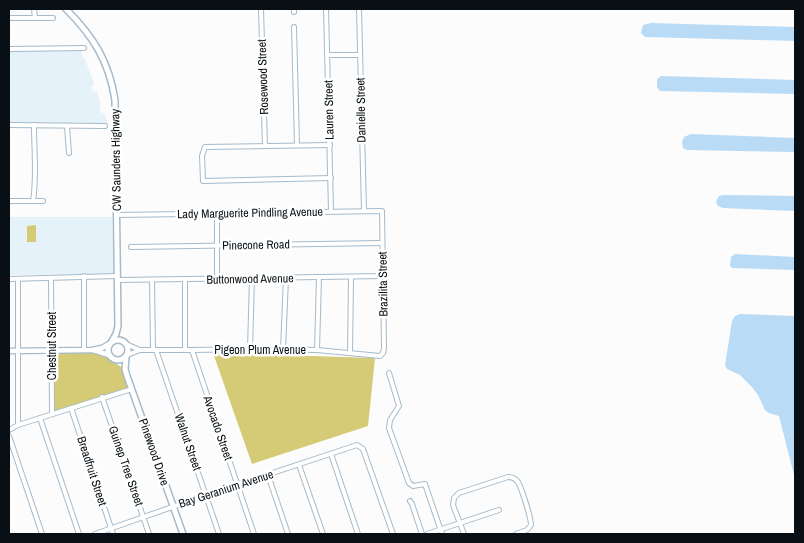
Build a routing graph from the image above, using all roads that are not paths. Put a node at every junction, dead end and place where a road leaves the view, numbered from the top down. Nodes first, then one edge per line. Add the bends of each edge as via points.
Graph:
1 (34, 9) edge
2 (66, 9) edge
3 (261, 9) edge
4 (326, 9) edge
5 (359, 9) edge
6 (9, 18) edge
7 (35, 18) junction
8 (53, 18) dead end
9 (294, 27) dead end
10 (84, 48) dead end
11 (9, 49) edge
12 (360, 55) junction
13 (328, 56) junction
14 (9, 125) edge
15 (34, 125) junction
16 (67, 126) junction
17 (106, 126) dead end
18 (297, 145) junction
19 (330, 145) junction
20 (265, 146) junction
21 (69, 153) dead end
22 (330, 178) junction
23 (9, 201) edge
24 (32, 201) junction
25 (43, 201) dead end
26 (331, 211) junction
27 (364, 211) junction
28 (382, 211) joint
29 (217, 214) junction
30 (117, 215) junction
31 (382, 243) junction
32 (217, 246) junction
33 (131, 247) dead end
34 (84, 276) junction
35 (383, 276) junction
36 (319, 277) junction
37 (351, 277) junction
38 (51, 278) junction
39 (117, 278) junction
40 (252, 278) junction
41 (286, 278) junction
42 (9, 279) edge
43 (18, 279) junction
44 (217, 279) junction
45 (152, 280) junction
46 (185, 280) junction
47 (118, 326) junction
48 (125, 342) junction
49 (111, 343) junction
50 (250, 348) junction
51 (52, 350) junction
52 (84, 350) junction
53 (92, 350) junction
54 (140, 350) junction
55 (154, 350) junction
56 (184, 350) junction
57 (192, 350) junction
58 (283, 350) junction
59 (317, 350) junction
60 (9, 351) edge
61 (18, 351) junction
62 (350, 352) junction
63 (109, 355) junction
64 (126, 356) junction
65 (380, 356) joint
66 (115, 360) junction
67 (125, 369) junction
68 (389, 373) dead end
69 (132, 389) junction
70 (102, 397) junction
71 (71, 408) junction
72 (52, 414) junction
73 (40, 418) junction
74 (18, 425) junction
75 (9, 430) edge
76 (9, 436) edge
77 (331, 454) junction
78 (299, 465) junction
79 (268, 475) junction
80 (237, 485) junction
81 (206, 496) junction
82 (410, 501) dead end
83 (174, 506) junction
84 (499, 510) dead end
85 (144, 517) junction
86 (460, 523) junction
87 (111, 528) junction
88 (441, 532) edge
89 (42, 534) edge
90 (79, 534) edge
91 (95, 534) edge
92 (113, 534) edge
93 (149, 534) edge
94 (183, 534) edge
95 (219, 534) edge
96 (254, 534) edge
97 (288, 534) edge
98 (323, 534) edge
99 (358, 534) edge
100 (393, 534) edge
101 (422, 534) edge
102 (426, 534) edge
103 (464, 534) edge
104 (516, 534) edge

1 - 7 street
2 - 30 main road, CW Saunders Highway via 99,49 114,90
3 - 20 street, Rosewood Street
4 - 13 street, Lauren Street
5 - 12 street, Danielle Street
6 - 7 street
7 - 8 street
9 - 18 street
10 - 11 street
12 - 13 street
12 - 27 street, Danielle Street
13 - 19 street, Lauren Street
14 - 15 street
15 - 16 street
15 - 24 street
16 - 17 street
16 - 21 street
18 - 19 street
18 - 20 street
19 - 22 street, Lauren Street
20 - 22 street via 204,147 203,181
22 - 26 street, Lauren Street
23 - 24 street
24 - 25 street
26 - 27 street, Lady Marguerite Pindling Avenue
26 - 29 street, Lady Marguerite Pindling Avenue
27 - 28 street, Lady Marguerite Pindling Avenue
28 - 31 street, Brazilita Street
29 - 30 street, Lady Marguerite Pindling Avenue
29 - 32 street
30 - 39 main road, CW Saunders Highway
31 - 32 street, Pinecone Road
31 - 35 street, Brazilita Street
32 - 33 street, Pinecone Road
32 - 44 street
34 - 38 street, Buttonwood Avenue
34 - 39 street, Buttonwood Avenue
34 - 52 street
35 - 37 street, Buttonwood Avenue
35 - 65 street, Brazilita Street via 384,348
36 - 37 street, Buttonwood Avenue
36 - 41 street, Buttonwood Avenue
36 - 59 street
37 - 62 street
38 - 43 street, Buttonwood Avenue
38 - 51 street, Chestnut Street
39 - 45 street, Buttonwood Avenue
39 - 47 main road, CW Saunders Highway
40 - 41 street, Buttonwood Avenue
40 - 44 street, Buttonwood Avenue
40 - 50 street
41 - 58 street
42 - 43 street, Buttonwood Avenue
43 - 61 street
44 - 46 street, Buttonwood Avenue
45 - 46 street, Buttonwood Avenue
45 - 55 street, Walnut Street
46 - 56 street
47 - 48 main road, CW Saunders Highway
47 - 49 main road, CW Saunders Highway
48 - 49 main road via 118,339
48 - 54 street, Pigeon Plum Avenue
48 - 64 main road
49 - 53 street
49 - 63 main road via 107,350
50 - 57 street, Pigeon Plum Avenue
50 - 58 street, Pigeon Plum Avenue
51 - 52 street
51 - 61 street
51 - 72 street, Chestnut Street
52 - 53 street
53 - 63 street
54 - 55 street, Pigeon Plum Avenue
54 - 64 street, Pigeon Plum Avenue
55 - 56 street, Pigeon Plum Avenue
55 - 81 street, Walnut Street
56 - 57 street, Pigeon Plum Avenue
57 - 80 street, Avocado Street
58 - 59 street, Pigeon Plum Avenue
59 - 62 street, Pigeon Plum Avenue
60 - 61 street
61 - 74 street
62 - 65 street, Pigeon Plum Avenue
63 - 66 main road
64 - 66 main road
64 - 67 main road, Pinewood Drive
66 - 67 main road, Pinewood Drive
67 - 69 main road, Pinewood Drive
68 - 88 street via 399,406 390,420 389,430 408,483 414,486 425,484
69 - 70 street
69 - 83 main road, Pinewood Drive
70 - 71 street
70 - 85 street, Guinep Tree Street
71 - 72 street
71 - 87 street, Breadfruit Street
72 - 73 street
73 - 74 street
73 - 90 street
74 - 75 street
76 - 89 street
77 - 78 street, Bay Geranium Avenue
77 - 99 street
77 - 100 street, Bay Geranium Avenue via 357,445 363,449
78 - 79 street, Bay Geranium Avenue
78 - 98 street
79 - 80 street, Bay Geranium Avenue
79 - 97 street
80 - 81 street, Bay Geranium Avenue
80 - 96 street, Avocado Street
81 - 83 street, Bay Geranium Avenue
81 - 95 street, Walnut Street
82 - 101 street
83 - 85 street, Bay Geranium Avenue
83 - 94 main road, Pinewood Drive
84 - 86 street
85 - 87 street, Bay Geranium Avenue
85 - 93 street, Guinep Tree Street
86 - 88 street
86 - 103 street
86 - 104 street via 453,505 459,493 508,477 514,478 531,518 527,530
87 - 91 street, Bay Geranium Avenue
87 - 92 street, Breadfruit Street
88 - 102 street

